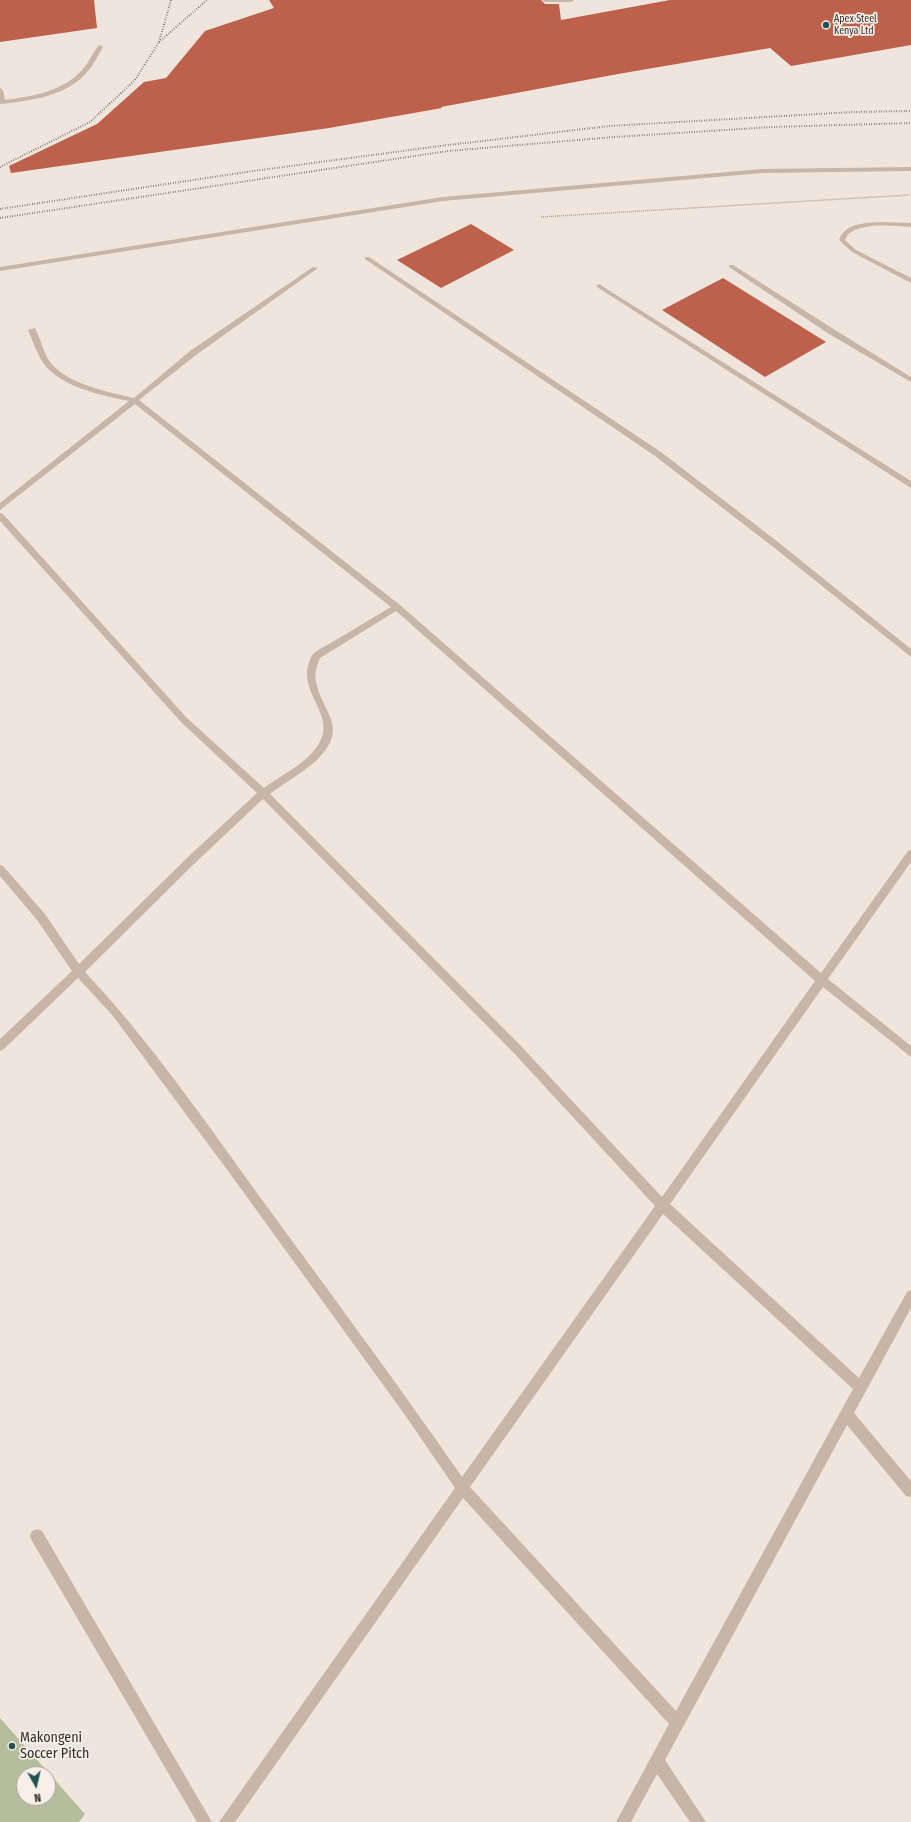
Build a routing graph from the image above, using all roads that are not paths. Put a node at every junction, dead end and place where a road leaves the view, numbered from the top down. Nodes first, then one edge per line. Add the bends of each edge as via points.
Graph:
1 (545, 0) edge
2 (571, 0) edge
3 (100, 47) dead end
4 (0, 90) edge
5 (1, 102) edge
6 (911, 169) edge
7 (911, 225) edge
8 (367, 258) dead end
9 (732, 266) dead end
10 (315, 268) dead end
11 (0, 269) edge
12 (911, 281) edge
13 (599, 286) dead end
14 (32, 330) dead end
15 (911, 380) edge
16 (134, 400) junction
17 (911, 485) edge
18 (0, 507) edge
19 (0, 516) edge
20 (397, 607) junction
21 (911, 654) edge
22 (263, 793) junction
23 (911, 854) edge
24 (0, 869) edge
25 (79, 972) junction
26 (821, 980) junction
27 (0, 1046) edge
28 (911, 1052) edge
29 (662, 1205) junction
30 (911, 1296) edge
31 (861, 1388) junction
32 (846, 1414) junction
33 (463, 1489) junction
34 (911, 1491) edge
35 (38, 1536) dead end
36 (678, 1723) junction
37 (657, 1761) junction
38 (205, 1822) edge
39 (226, 1822) edge
40 (623, 1822) edge
41 (699, 1822) edge

1 - 2 street
3 - 5 street via 86,70 67,86 42,96
4 - 5 street
6 - 11 street via 762,171 491,194
7 - 12 street via 854,227 846,230 842,240 854,251
8 - 21 street via 658,454
9 - 15 street
10 - 16 street via 193,353
13 - 17 street
14 - 16 street via 49,365 95,391
16 - 18 street
16 - 20 street
19 - 22 street via 184,720
20 - 22 street via 316,656 310,678 330,723 328,737 304,767
20 - 26 street
22 - 25 street via 172,878
22 - 29 street via 515,1047
23 - 26 street
24 - 25 street via 41,916
25 - 27 street
25 - 33 street via 117,1013 235,1171
26 - 28 street
26 - 29 street
29 - 31 street
29 - 33 street
30 - 31 street
31 - 32 street
32 - 34 street
32 - 36 street
33 - 36 street
33 - 39 street
35 - 38 street
36 - 37 street
37 - 40 street
37 - 41 street

